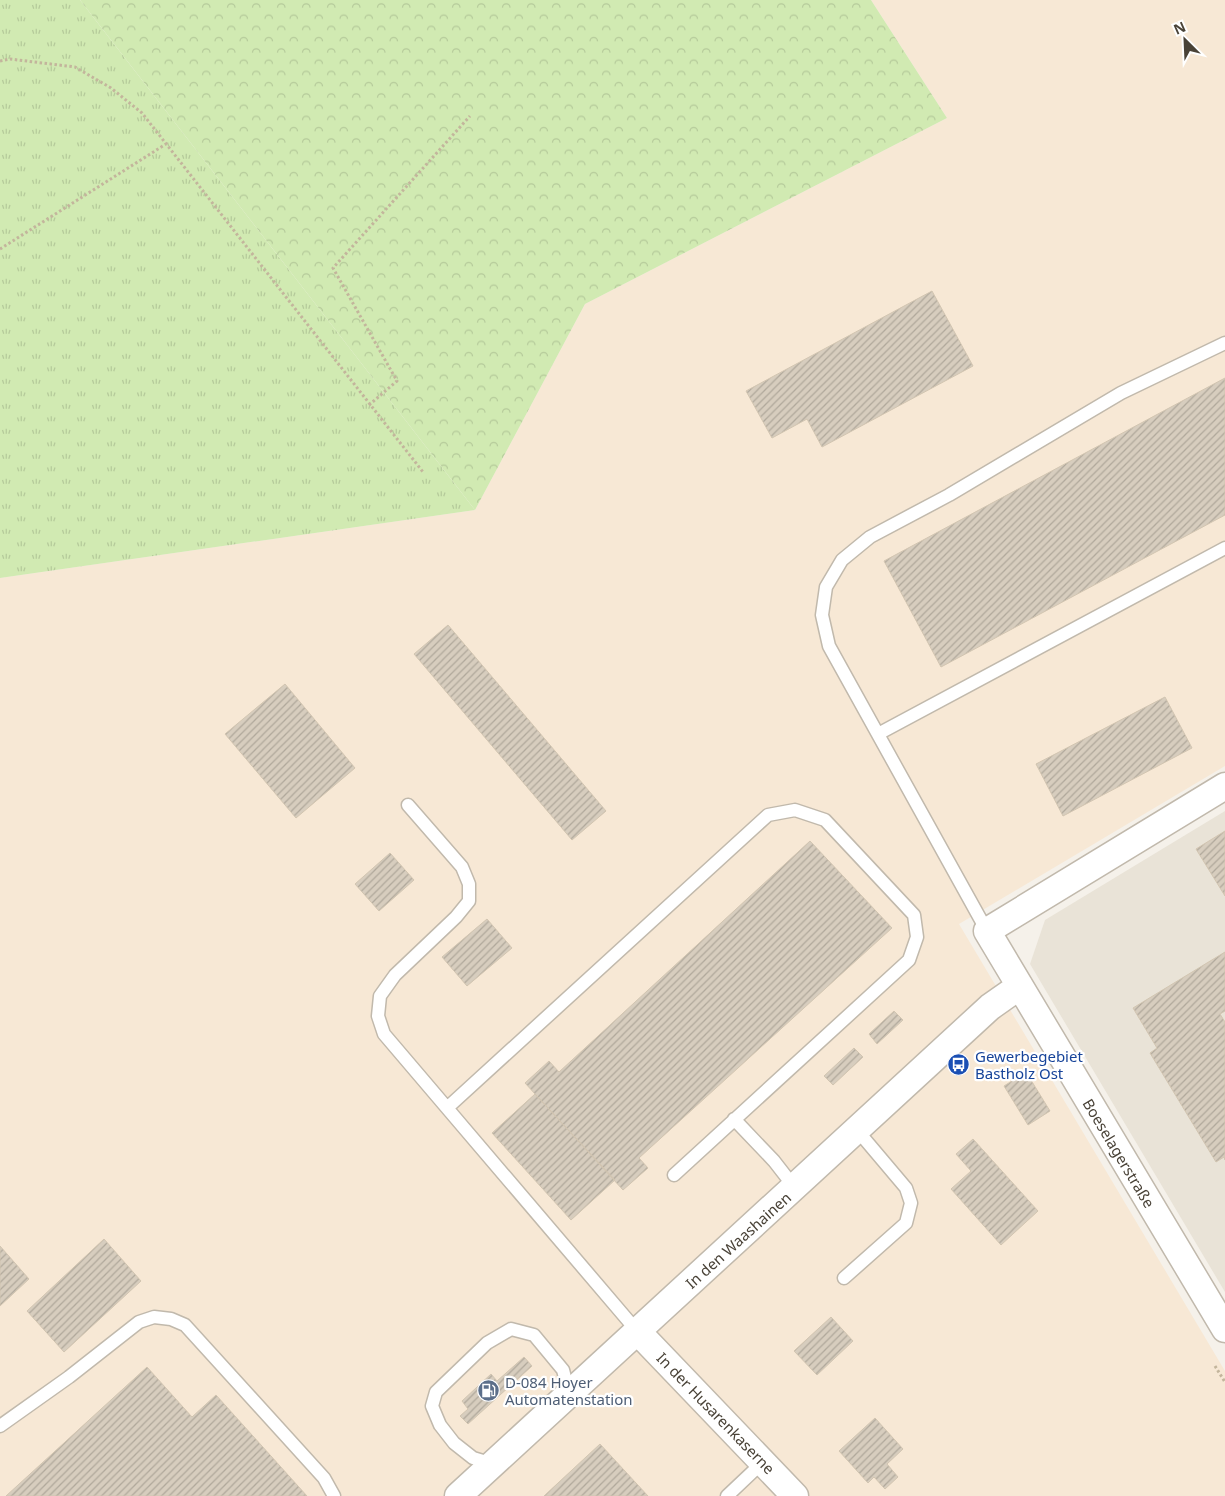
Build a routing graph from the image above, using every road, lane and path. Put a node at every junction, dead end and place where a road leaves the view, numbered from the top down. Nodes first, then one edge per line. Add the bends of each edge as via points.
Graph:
1 (0, 61) edge
2 (470, 116) dead end
3 (166, 144) junction
4 (0, 249) edge
5 (1225, 343) edge
6 (369, 405) junction
7 (422, 472) dead end
8 (1225, 548) edge
9 (878, 734) junction
10 (1225, 786) edge
11 (408, 805) dead end
12 (988, 931) junction
13 (1020, 986) junction
14 (447, 1108) junction
15 (734, 1119) junction
16 (857, 1130) junction
17 (674, 1175) dead end
18 (795, 1188) junction
19 (844, 1278) dead end
20 (1225, 1329) edge
21 (637, 1331) junction
22 (1215, 1366) dead end
23 (1225, 1382) edge
24 (570, 1393) junction
25 (0, 1426) edge
26 (763, 1462) junction
27 (493, 1464) junction
28 (334, 1496) edge
29 (458, 1496) edge
30 (726, 1496) edge
31 (795, 1496) edge

1 - 3 path via 10,59 75,67 111,88 142,113
2 - 6 path via 333,268 397,381
3 - 4 path
3 - 6 path
5 - 9 lane via 1121,393 949,495 870,537 842,560 826,587 822,615 828,646
6 - 7 path
8 - 9 lane
9 - 12 lane
10 - 12 street
11 - 14 lane via 462,867 470,884 469,901 395,976 380,996 378,1016 384,1034
12 - 13 street, Boeselagerstraße
13 - 16 street, In den Waashainen via 990,1007
13 - 20 street, Boeselagerstraße
14 - 15 lane via 768,815 795,810 825,820 914,914 917,937 909,960
14 - 21 lane
15 - 17 lane
15 - 18 lane
16 - 18 street, In den Waashainen
16 - 19 lane via 906,1188 911,1203 906,1223
18 - 21 street, In den Waashainen
21 - 24 street, In den Waashainen
21 - 26 street, In der Husarenkaserne
22 - 23 path
24 - 27 street, In den Waashainen
24 - 27 lane via 563,1370 534,1335 511,1329 487,1343 436,1392 432,1406 440,1425 454,1443 473,1458
25 - 28 lane via 139,1322 154,1317 171,1319 185,1325 324,1478
26 - 30 lane
26 - 31 street, In der Husarenkaserne
27 - 29 street, In den Waashainen

